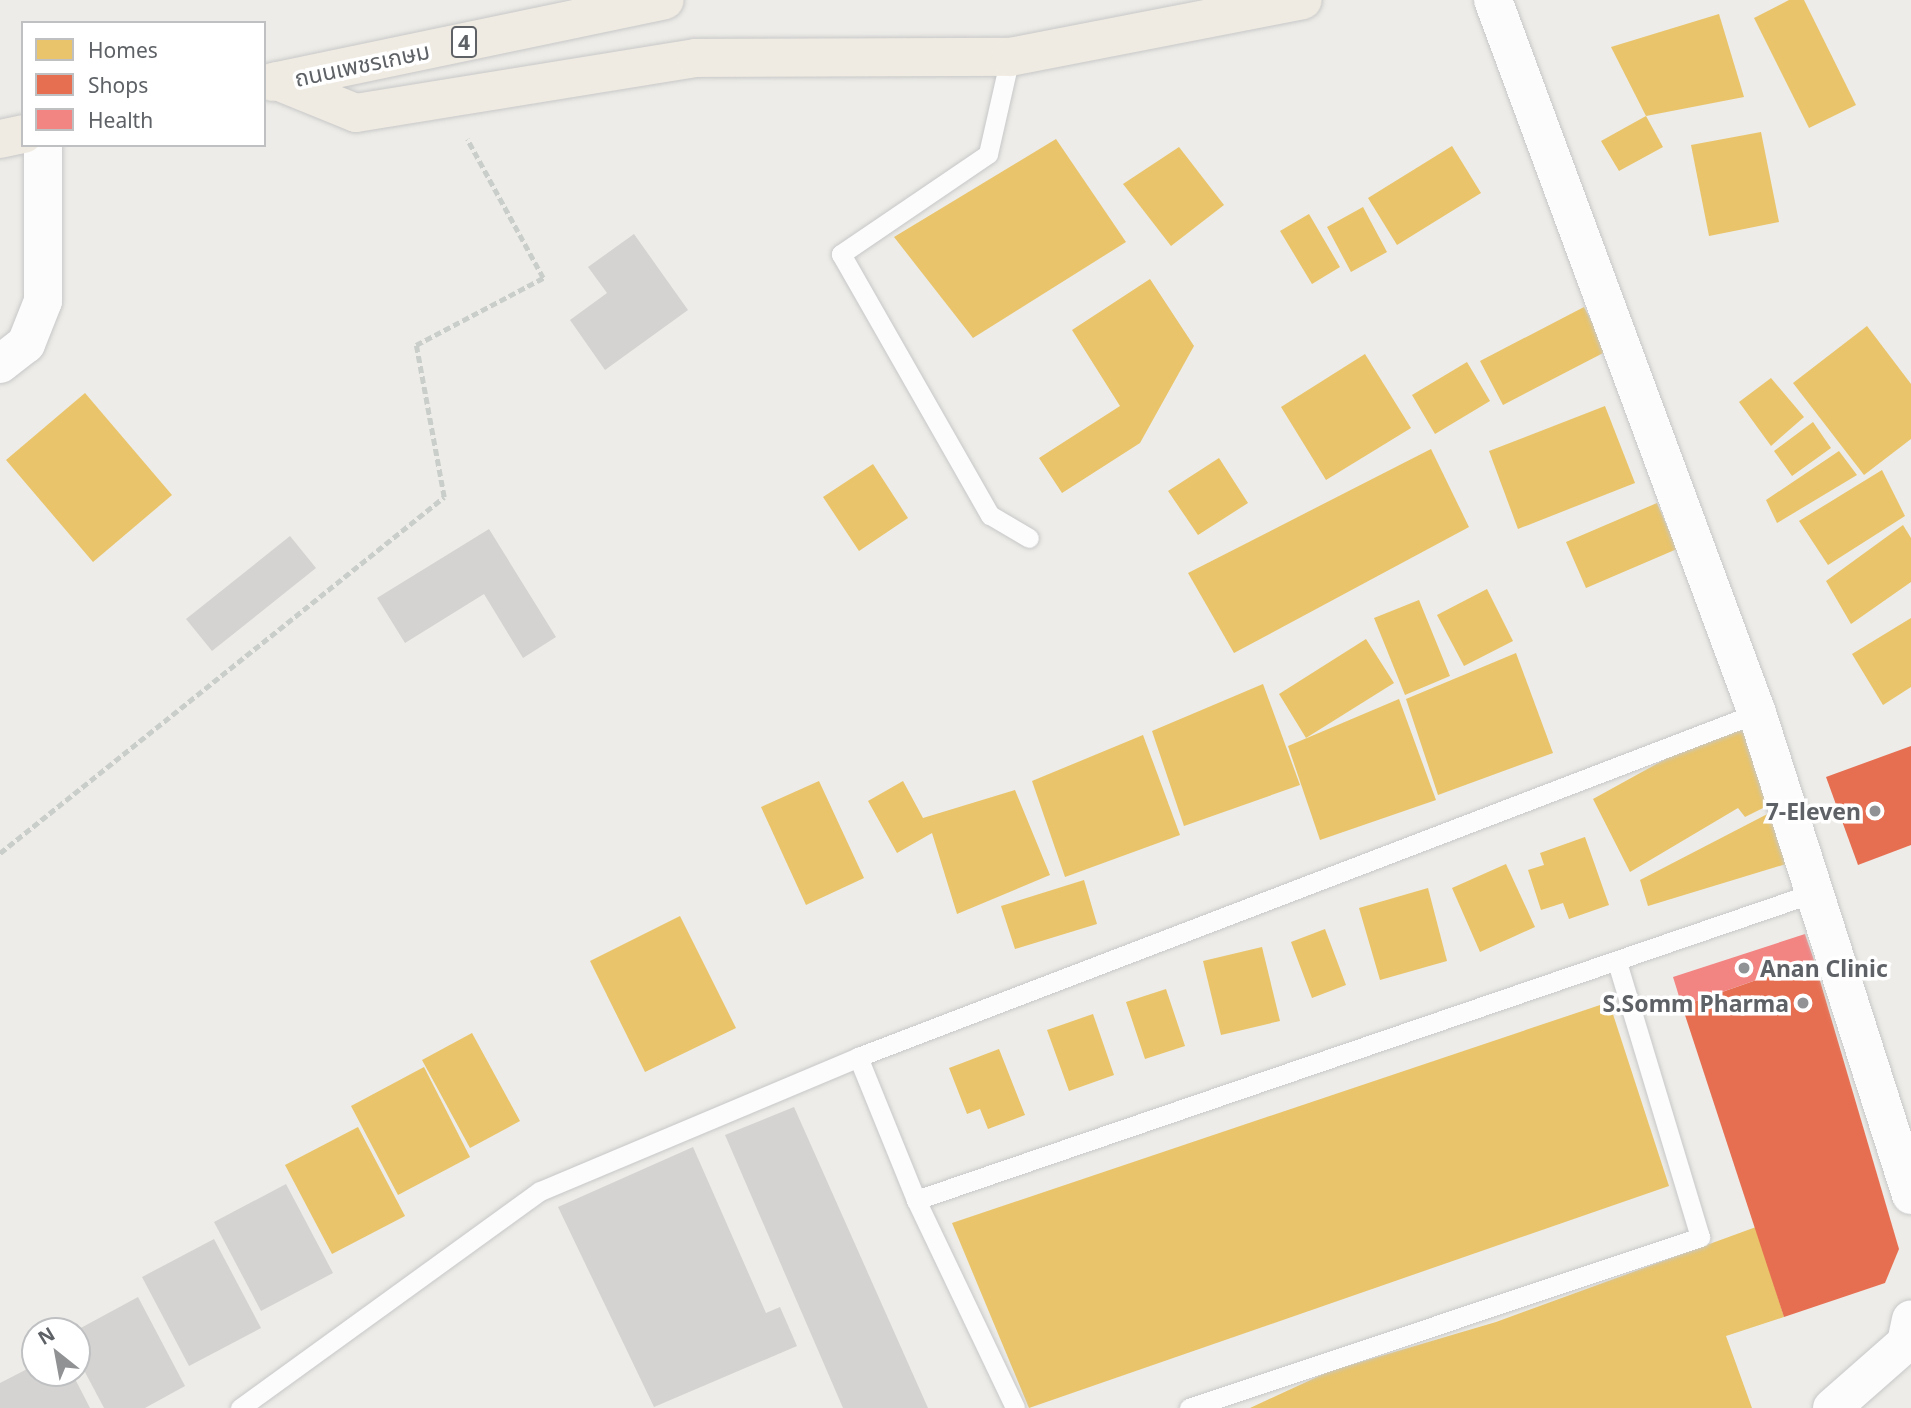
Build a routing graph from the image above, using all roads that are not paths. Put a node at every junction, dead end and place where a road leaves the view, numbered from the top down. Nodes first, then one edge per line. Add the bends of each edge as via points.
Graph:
1 (664, 0) edge
2 (1302, 0) edge
3 (1493, 0) edge
4 (1010, 57) junction
5 (271, 83) edge
6 (21, 134) edge
7 (0, 139) edge
8 (43, 147) edge
9 (0, 364) edge
10 (1029, 538) dead end
11 (1757, 713) junction
12 (1816, 892) junction
13 (1618, 965) junction
14 (858, 1057) junction
15 (1911, 1195) edge
16 (916, 1200) junction
17 (1909, 1338) edge
18 (240, 1408) edge
19 (1015, 1408) edge
20 (1189, 1408) edge
21 (1832, 1408) edge

1 - 5 highway, ถนนเพชรเกษม / 4
2 - 4 highway
3 - 11 street
4 - 5 highway via 696,58 356,113
4 - 10 lane via 988,154 841,254 990,515
6 - 7 highway
8 - 9 street via 43,301 26,344
11 - 12 street
11 - 14 lane
12 - 13 lane
12 - 15 street
13 - 16 lane
13 - 20 lane via 1700,1237
14 - 16 lane
14 - 18 lane via 540,1191
16 - 19 lane
17 - 21 street

